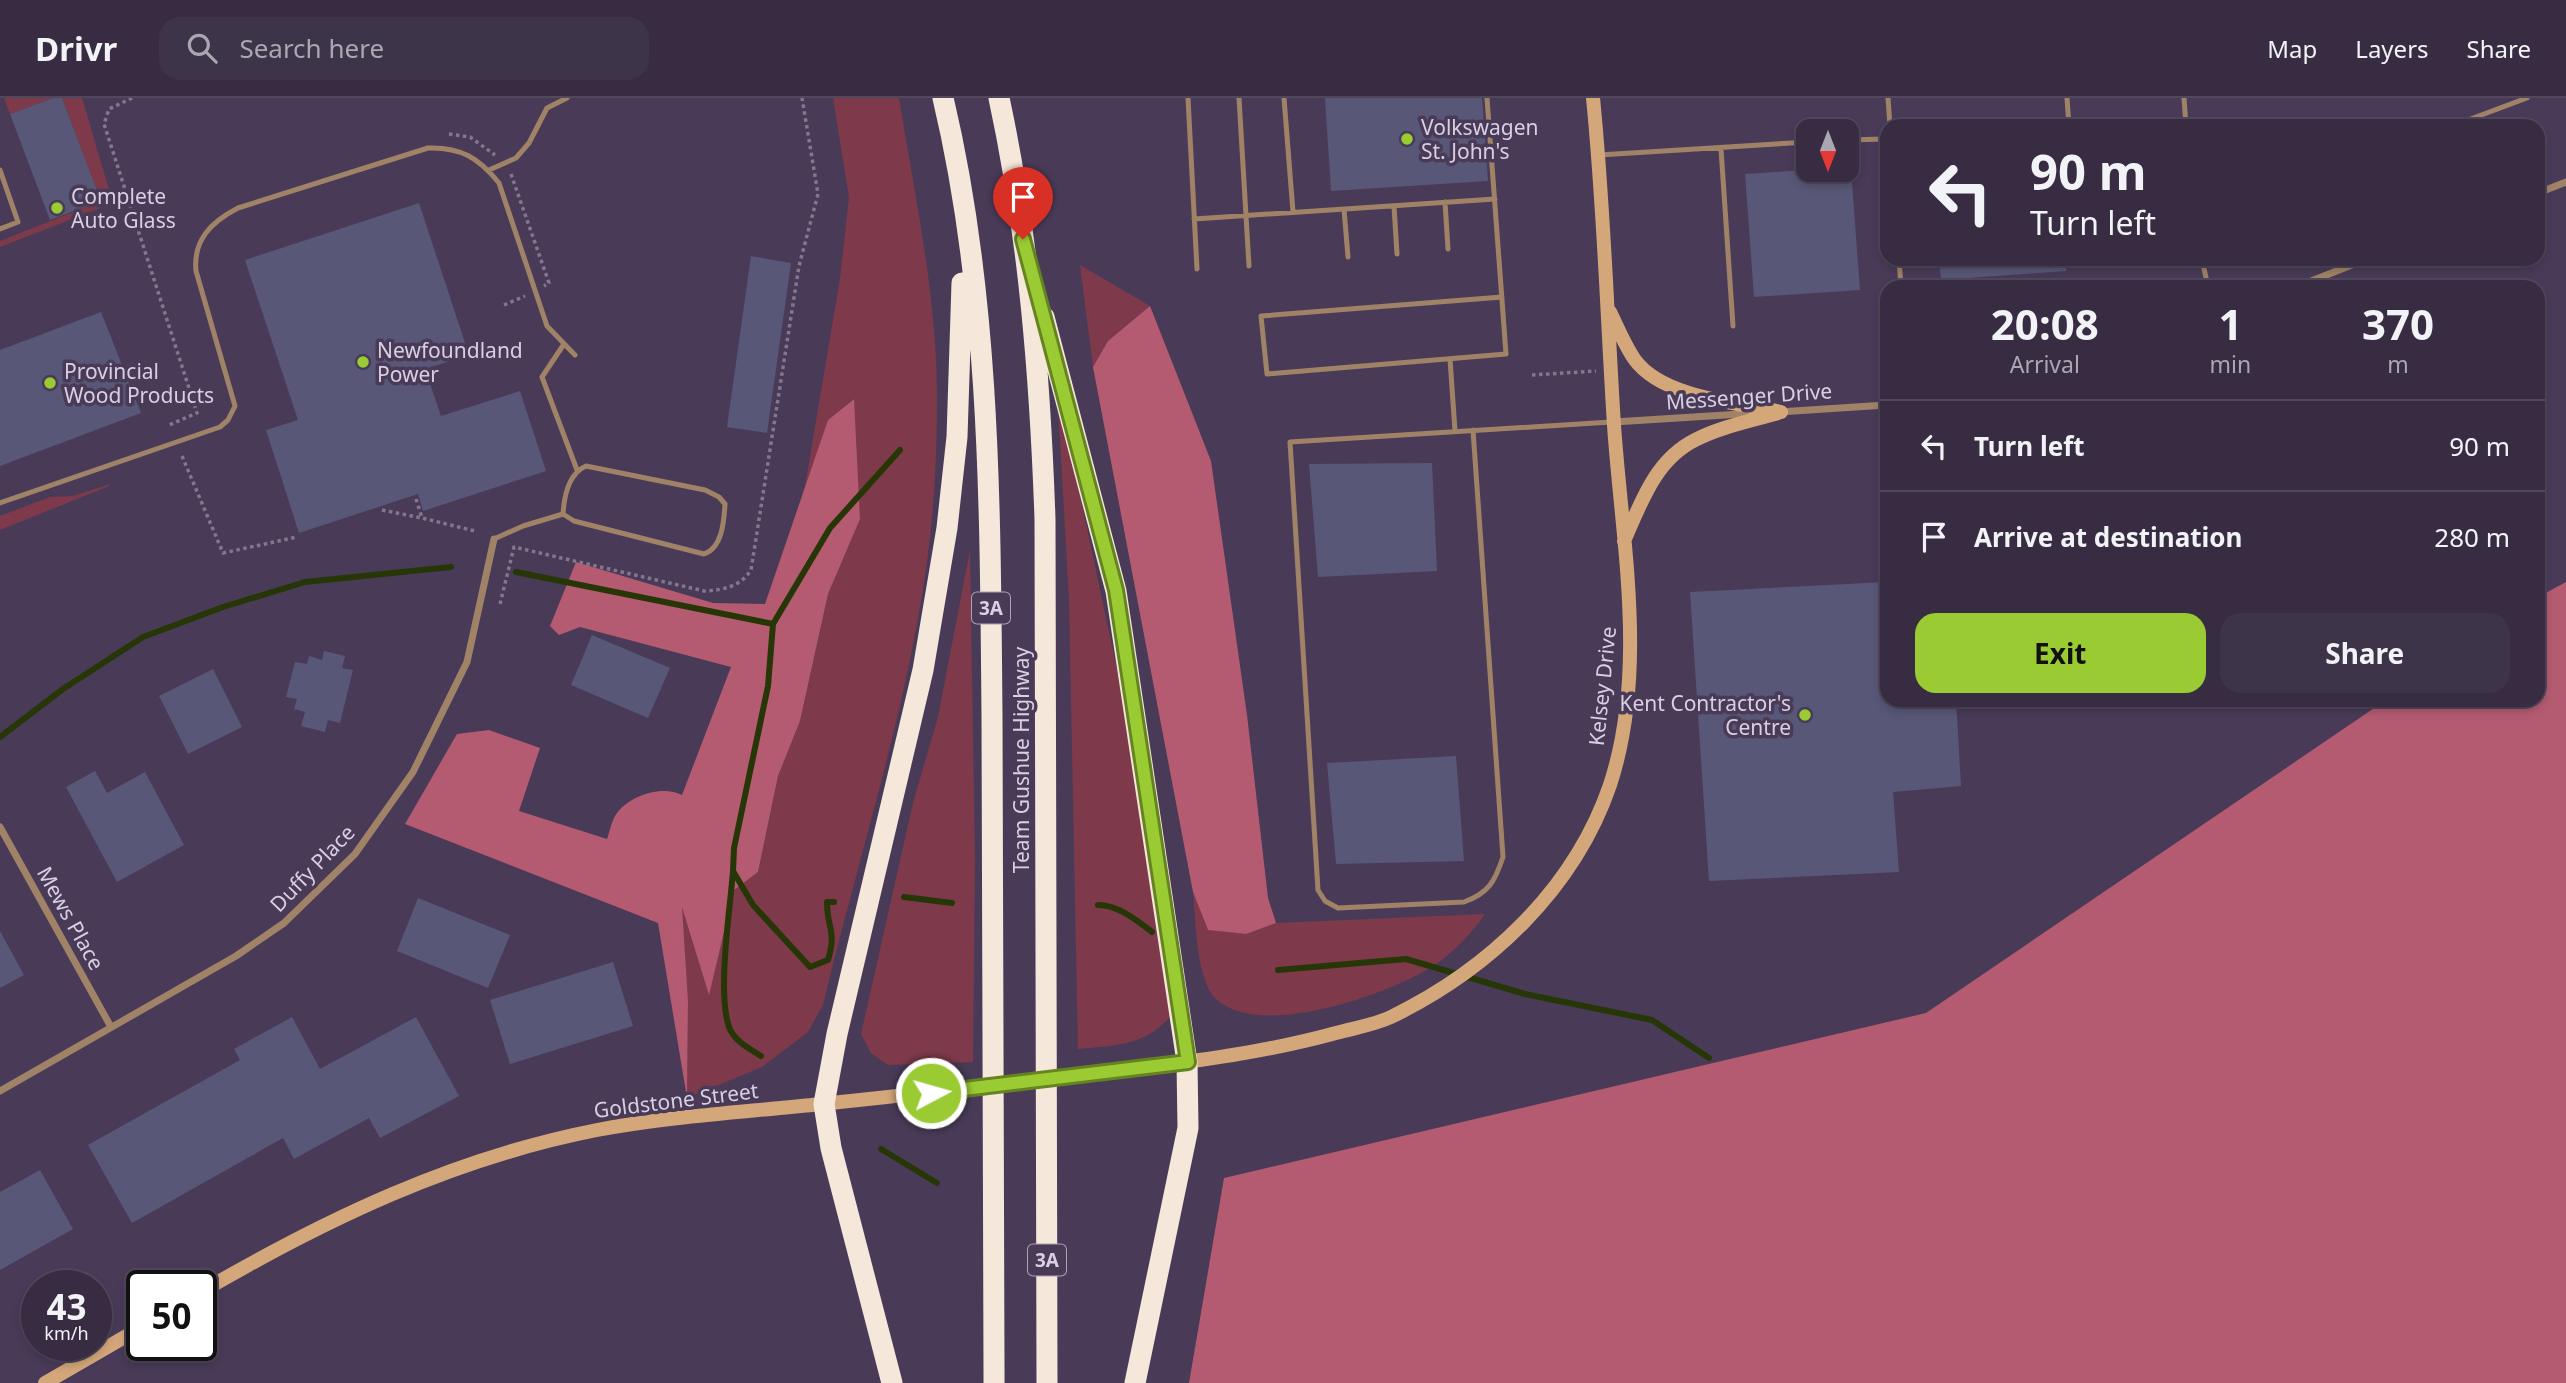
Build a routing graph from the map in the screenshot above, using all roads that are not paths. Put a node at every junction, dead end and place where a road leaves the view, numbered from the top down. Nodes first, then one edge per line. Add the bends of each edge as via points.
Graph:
1 (567, 98) edge
2 (943, 98) edge
3 (999, 98) edge
4 (1188, 98) edge
5 (1239, 98) edge
6 (1284, 98) edge
7 (1487, 98) edge
8 (1593, 98) edge
9 (1888, 98) edge
10 (2067, 98) edge
11 (2184, 98) edge
12 (2527, 98) edge
13 (1890, 119) edge
14 (2068, 119) edge
15 (2186, 119) edge
16 (2471, 119) edge
17 (1880, 139) edge
18 (1859, 140) edge
19 (1796, 143) edge
20 (1721, 149) junction
21 (1599, 155) junction
22 (0, 170) edge
23 (489, 170) junction
24 (2566, 182) edge
25 (2545, 190) edge
26 (1495, 199) junction
27 (1445, 202) junction
28 (1394, 206) junction
29 (1344, 209) junction
30 (963, 211) junction
31 (1293, 212) junction
32 (1246, 215) junction
33 (1194, 219) junction
34 (0, 229) edge
35 (1023, 239) junction
36 (1448, 249) dead end
37 (1397, 254) dead end
38 (1348, 257) dead end
39 (1249, 266) dead end
40 (2349, 266) edge
41 (1197, 269) dead end
42 (2314, 280) edge
43 (1502, 297) junction
44 (1606, 305) junction
45 (1733, 326) dead end
46 (564, 344) junction
47 (575, 355) dead end
48 (1450, 359) junction
49 (1880, 405) edge
50 (1782, 412) junction
51 (1614, 422) junction
52 (1472, 430) junction
53 (1455, 431) junction
54 (577, 470) junction
55 (0, 503) edge
56 (563, 514) junction
57 (495, 538) joint
58 (1624, 542) junction
59 (0, 827) edge
60 (111, 1027) junction
61 (1188, 1062) junction
62 (0, 1091) edge
63 (824, 1104) junction
64 (217, 1283) edge
65 (126, 1336) edge
66 (45, 1383) edge
67 (892, 1383) edge
68 (993, 1383) edge
69 (1046, 1383) edge
70 (1135, 1383) edge

1 - 23 lane via 547,108 529,144 516,158
2 - 30 highway, Team Gushue Highway / 3A
3 - 35 highway, Team Gushue Highway / 3A
4 - 33 lane
5 - 32 lane
6 - 31 lane
7 - 26 lane
8 - 21 main road, Kelsey Drive
9 - 13 lane
10 - 14 lane
11 - 15 lane
12 - 16 lane
17 - 18 lane
19 - 20 lane
20 - 21 lane
20 - 45 lane
21 - 44 main road, Kelsey Drive
22 - 34 lane via 18,222
23 - 46 lane via 506,199 547,326
23 - 55 lane via 460,150 428,148 220,217 201,239 195,259 200,290 233,390 235,406 228,420 220,427
24 - 25 street
26 - 27 lane
26 - 43 lane
27 - 28 lane
27 - 36 lane
28 - 29 lane
28 - 37 lane
29 - 31 lane
29 - 38 lane
30 - 63 highway via 957,437 947,528 923,670
30 - 68 highway, Team Gushue Highway / 3A via 978,334 991,604
31 - 32 lane
32 - 33 lane
32 - 39 lane
33 - 41 lane
35 - 61 highway via 1116,590
35 - 69 highway, Team Gushue Highway / 3A via 1035,330 1045,505
40 - 42 street
43 - 48 lane via 1506,354
43 - 48 lane via 1261,316 1267,374
44 - 50 main road via 1635,360 1654,376 1696,395
44 - 51 main road, Kelsey Drive
46 - 47 lane
46 - 54 lane via 542,377
48 - 53 lane
49 - 50 street, Messenger Drive
50 - 51 street, Messenger Drive
50 - 58 main road via 1695,440 1679,450 1654,477
51 - 52 lane
51 - 58 main road, Kelsey Drive
52 - 53 lane
52 - 53 lane via 1503,857 1495,883 1481,896 1464,902 1338,908 1318,890 1290,442
54 - 56 lane via 564,497
54 - 56 lane via 586,466 705,490 719,497 725,504 717,544 713,551 694,552 574,521
56 - 57 lane
57 - 60 street, Duffy Place via 467,662 413,772 355,854 284,923 236,956
58 - 61 main road, Kelsey Drive via 1628,665 1623,729 1610,784 1589,832 1556,886 1517,933 1458,978 1386,1020 1285,1047
59 - 60 street, Mews Place
60 - 62 street, Duffy Place
61 - 63 main road, Goldstone Street
61 - 70 highway via 1188,1128
63 - 64 main road, Goldstone Street via 626,1126 503,1152 372,1202
63 - 67 highway via 831,1148
65 - 66 main road

